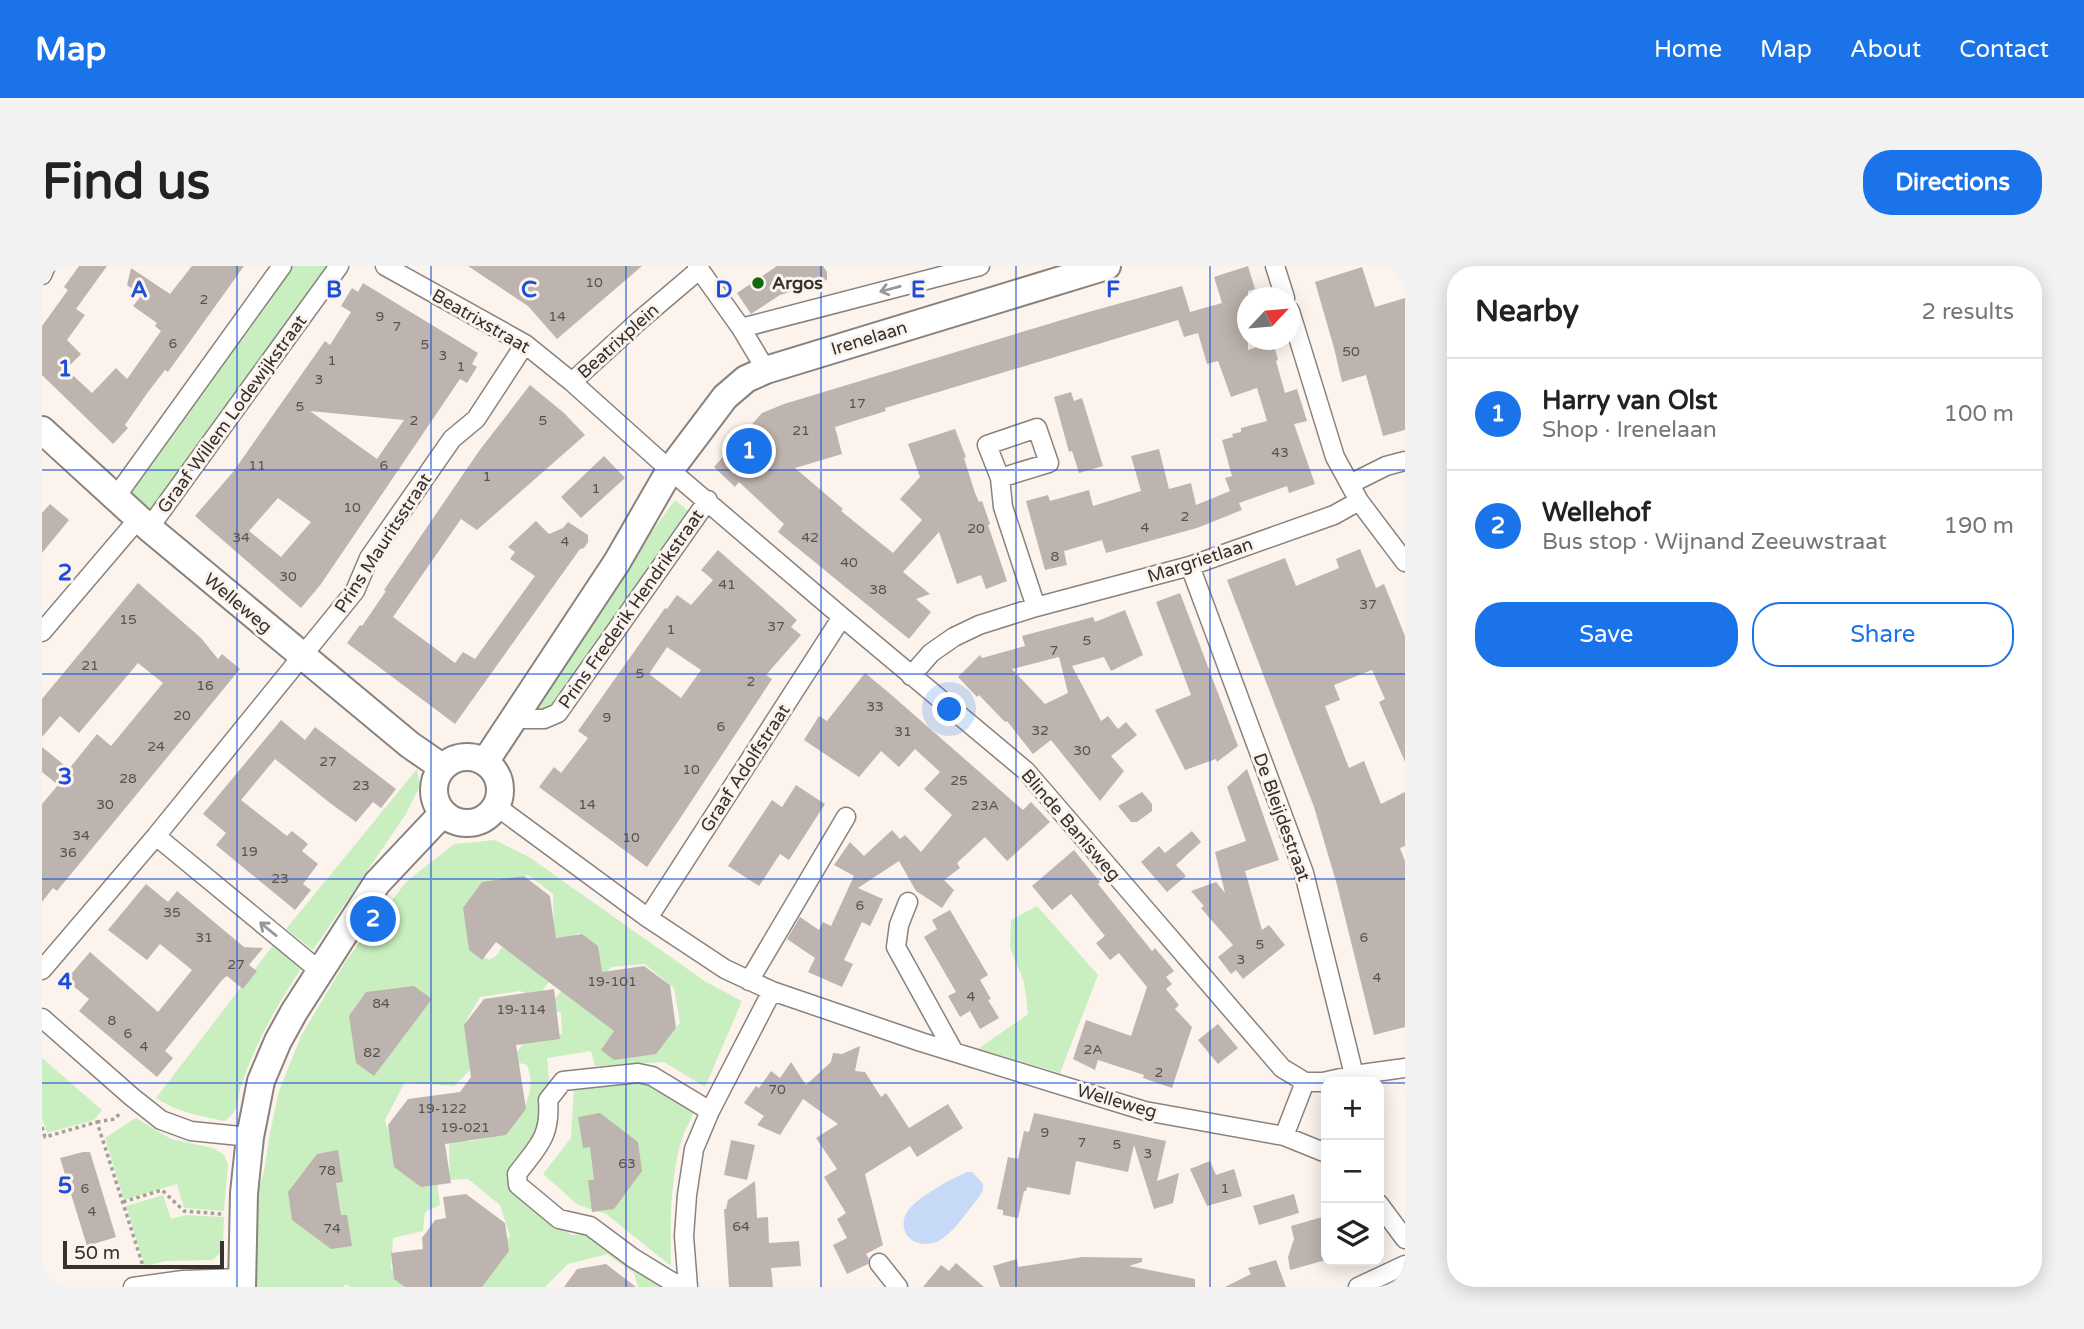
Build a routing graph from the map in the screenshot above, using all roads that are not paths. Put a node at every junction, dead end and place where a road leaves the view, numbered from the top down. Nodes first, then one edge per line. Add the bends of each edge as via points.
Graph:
1 (46, 266) edge
2 (282, 266) edge
3 (339, 266) edge
4 (385, 266) edge
5 (980, 266) edge
6 (1107, 266) edge
7 (1275, 266) edge
8 (699, 268) edge
9 (42, 275) edge
10 (1282, 287) edge
11 (741, 328) junction
12 (1300, 343) edge
13 (525, 344) junction
14 (766, 370) junction
15 (572, 382) junction
16 (42, 430) edge
17 (1405, 461) edge
18 (670, 470) junction
19 (1000, 478) dead end
20 (1350, 485) junction
21 (115, 498) junction
22 (708, 500) junction
23 (1359, 501) junction
24 (144, 523) junction
25 (1405, 562) edge
26 (1190, 566) junction
27 (1036, 607) junction
28 (842, 617) junction
29 (42, 632) edge
30 (303, 657) junction
31 (911, 676) junction
32 (512, 719) junction
33 (488, 758) junction
34 (438, 764) junction
35 (500, 809) junction
36 (439, 817) junction
37 (846, 817) dead end
38 (156, 836) junction
39 (908, 902) dead end
40 (648, 918) junction
41 (42, 970) edge
42 (321, 972) junction
43 (749, 981) junction
44 (772, 991) junction
45 (42, 1018) edge
46 (954, 1052) junction
47 (1405, 1068) edge
48 (1354, 1075) junction
49 (1305, 1082) junction
50 (710, 1111) junction
51 (1284, 1136) junction
52 (250, 1138) junction
53 (1321, 1151) edge
54 (1384, 1211) edge
55 (1405, 1239) edge
56 (879, 1263) dead end
57 (1405, 1265) edge
58 (242, 1282) edge
59 (687, 1284) edge
60 (141, 1286) edge
61 (898, 1287) edge
62 (1358, 1287) edge

1 - 9 street
2 - 21 street
3 - 24 street, Graaf Willem Lodewijkstraat
4 - 13 street, Beatrixstraat
5 -> 11 street
6 - 14 main road, Irenelaan
7 - 10 street
8 - 11 street, Beatrixplein
8 - 15 street, Beatrixplein
11 - 14 street, Beatrixplein
12 - 20 street via 1335,457
13 - 15 street, Beatrixstraat
13 - 30 street, Prins Mauritsstraat via 476,419 452,439 369,558 355,591
14 - 18 main road, Irenelaan via 725,397
15 - 18 street, Beatrixplein
16 - 21 main road, Welleweg
17 - 20 street
18 - 22 street, Blinde Banisweg
18 - 32 main road, Prins Frederik Hendrikstraat via 617,562
19 - 27 street via 1003,508
20 - 23 street
21 - 24 main road, Welleweg
22 - 28 street, Blinde Banisweg
22 - 32 street, Prins Frederik Hendrikstraat via 558,713 544,719
23 - 25 street
23 - 26 street, Margrietlaan via 1334,515
24 - 29 street, Graaf Willem Lodewijkstraat
24 - 30 main road, Welleweg
26 - 27 street, Margrietlaan
26 - 48 street, De Bleijdestraat via 1304,873
27 - 31 street, Margrietlaan via 954,636
28 - 31 street, Blinde Banisweg
28 - 40 street, Graaf Adolfstraat
30 - 34 main road, Welleweg
30 - 38 street, Prins Mauritsstraat
31 - 49 street, Blinde Banisweg via 1026,771 1282,1068
32 - 33 main road, Prins Frederik Hendrikstraat
33 - 34 main road via 458,757
33 - 35 main road via 500,787
34 - 36 main road via 433,790
35 - 36 main road via 471,823
35 - 40 street, Welleweg
36 - 42 main road via 377,883
37 - 43 street
38 - 41 street, Prins Mauritsstraat
42 -> 38 street
39 - 46 street via 896,947
40 - 43 street, Welleweg
42 - 52 main road via 278,1041 261,1081
43 - 44 street, Welleweg
44 - 46 street, Welleweg
44 - 50 street
45 - 52 street via 162,1119 191,1131
46 - 51 street, Welleweg via 1145,1111
47 - 48 street
48 - 49 street
49 - 51 street
50 - 59 street via 694,1149 687,1195
50 - 59 street via 652,1076 638,1073 563,1081 548,1100 550,1119 544,1139 517,1174 519,1185 559,1219 590,1226 674,1283
51 - 53 street
52 - 58 main road
54 - 55 street
56 - 61 street
57 - 62 street
58 - 60 street via 183,1280

